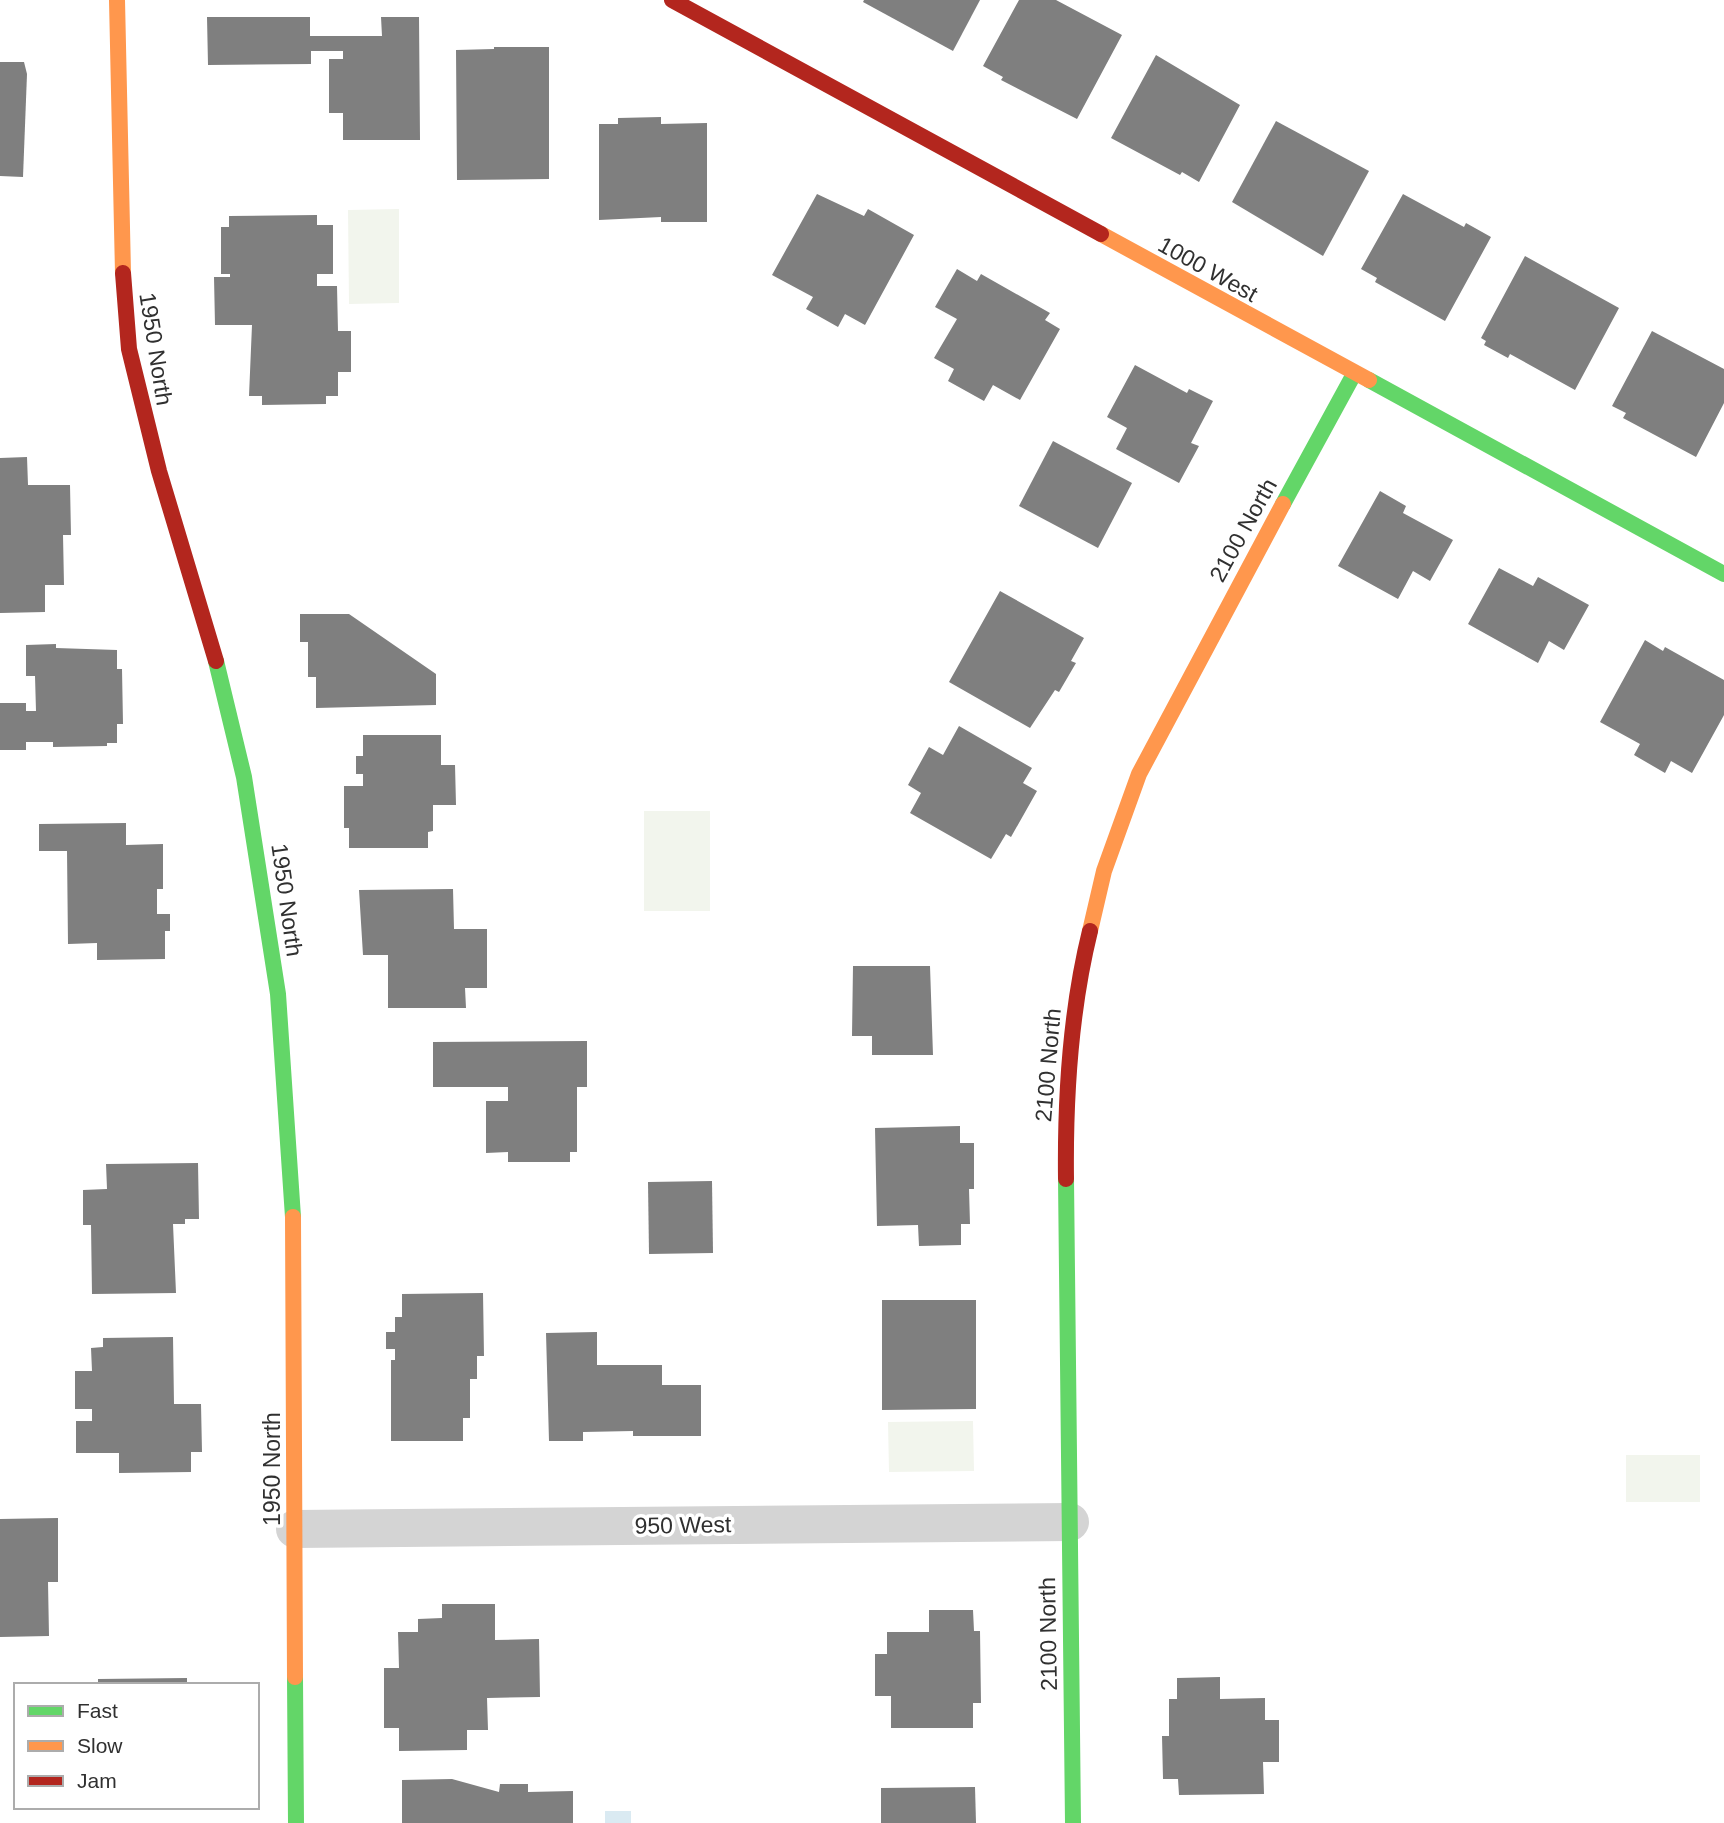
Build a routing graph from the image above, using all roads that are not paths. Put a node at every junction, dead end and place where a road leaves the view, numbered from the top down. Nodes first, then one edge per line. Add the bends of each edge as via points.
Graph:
1 (117, 0) edge
2 (672, 0) edge
3 (1353, 374) junction
4 (1724, 574) edge
5 (1070, 1522) junction
6 (295, 1529) junction
7 (296, 1823) edge
8 (1073, 1823) edge

1 - 6 street, 1950 North via 121,246 130,349 159,471 206,620 244,777 278,994 293,1193
2 - 3 street, 1000 West
3 - 4 street, 1000 West
3 - 5 street, 2100 North via 1161,728 1120,822 1090,921 1073,1022 1065,1125
5 - 6 street, 950 West
5 - 8 street, 2100 North
6 - 7 street, 1950 North

